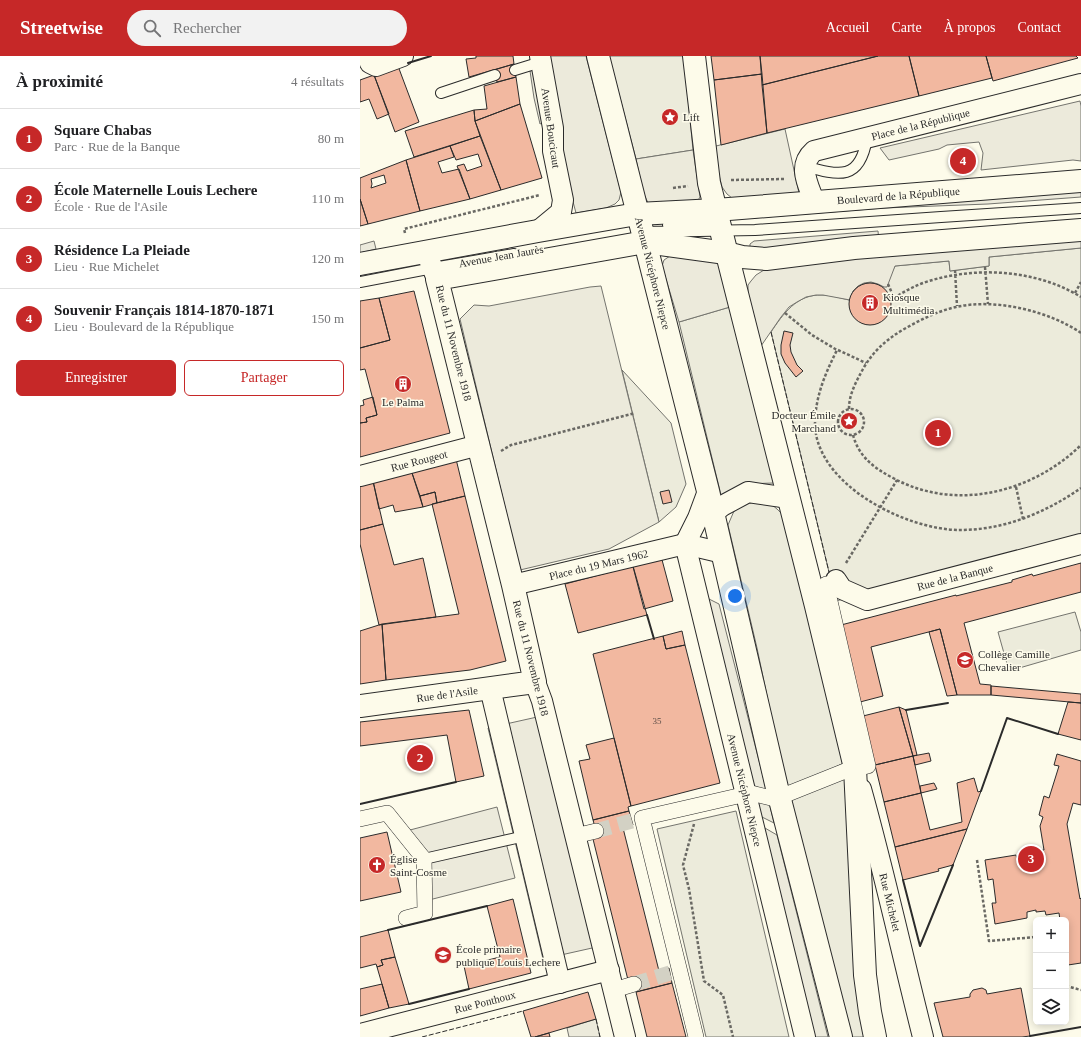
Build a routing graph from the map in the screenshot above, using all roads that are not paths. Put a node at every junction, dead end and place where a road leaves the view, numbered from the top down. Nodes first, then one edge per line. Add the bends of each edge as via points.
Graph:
1 (367, 56) edge
2 (403, 56) edge
3 (598, 56) edge
4 (694, 56) edge
5 (541, 59) edge
6 (515, 70) dead end
7 (495, 75) dead end
8 (1081, 84) edge
9 (441, 93) dead end
10 (867, 138) junction
11 (805, 164) junction
12 (1081, 181) edge
13 (814, 201) junction
14 (1081, 208) edge
15 (719, 221) junction
16 (538, 230) junction
17 (640, 230) junction
18 (1081, 230) edge
19 (523, 253) dead end
20 (726, 253) junction
21 (360, 264) edge
22 (432, 266) junction
23 (360, 282) edge
24 (481, 454) junction
25 (360, 476) edge
26 (708, 491) junction
27 (789, 498) junction
28 (713, 513) junction
29 (685, 544) junction
30 (1081, 544) edge
31 (723, 553) junction
32 (831, 582) joint
33 (513, 585) junction
34 (535, 682) junction
35 (490, 688) junction
36 (360, 706) edge
37 (855, 768) junction
38 (746, 793) junction
39 (780, 797) junction
40 (360, 819) edge
41 (596, 831) tunnel mouth
42 (525, 836) junction
43 (575, 836) junction
44 (424, 859) junction
45 (406, 918) dead end
46 (609, 970) junction
47 (560, 983) junction
48 (634, 984) tunnel mouth
49 (614, 990) junction
50 (360, 1034) edge
51 (625, 1037) edge
52 (696, 1037) edge
53 (805, 1037) edge
54 (841, 1037) edge
55 (875, 1037) edge
56 (923, 1037) edge

1 - 2 street via 370,63 376,66
3 - 17 main road, Avenue Nicéphore Niepce
4 - 15 main road via 709,183
5 - 6 lane
5 - 16 street, Avenue Boucicaut via 553,128 553,151 563,200 561,212
7 - 9 lane
8 - 10 street, Place de la République
10 - 11 street, Place de la République via 814,151 808,156
10 - 11 lane via 862,159 856,168 849,172 818,170
11 - 13 street
12 - 13 main road, Boulevard de la République
13 - 15 main road, Boulevard de la République
14 - 15 lane via 755,230
15 - 17 main road, Boulevard de la République
15 - 20 main road
16 - 17 main road, Avenue Jean Jaurès
16 - 22 main road, Avenue Jean Jaurès
17 - 20 main road
17 - 22 main road, Avenue Jean Jaurès
17 - 26 main road, Avenue Nicéphore Niepce
18 - 20 main road via 854,248 766,259
19 - 22 lane, Avenue Jean Jaurès
20 - 27 main road
21 - 22 main road, Avenue Jean Jaurès
22 - 23 lane, Avenue Jean Jaurès
22 - 24 main road, Rue du 11 Novembre 1918
24 - 25 street, Rue Rougeot
24 - 33 main road, Rue du 11 Novembre 1918
26 - 28 main road, Avenue Nicéphore Niepce
26 - 29 street
27 - 28 street via 748,492
27 - 37 main road
28 - 31 main road, Avenue Nicéphore Niepce
29 - 31 street
29 - 33 street, Place du 19 Mars 1962
29 - 38 street, Avenue Nicéphore Niepce
30 - 32 street, Rue de la Banque via 867,600
31 - 39 main road, Avenue Nicéphore Niepce
32 - 37 street via 868,766
33 - 34 main road, Rue du 11 Novembre 1918
34 - 35 main road, Rue de l'Asile
34 - 43 street, Rue du 11 Novembre 1918
35 - 36 main road, Rue de l'Asile
35 - 42 street
37 - 39 street
37 - 55 main road via 865,975
37 - 56 street, Rue Michelet
38 - 39 street via 771,798
38 - 52 street via 637,819 674,972
38 - 53 street, Avenue Nicéphore Niepce
39 - 54 main road, Avenue Nicéphore Niepce
40 - 44 street via 387,813
41 - 43 street
42 - 44 lane
42 - 47 street
43 - 46 street, Rue du 11 Novembre 1918
44 - 45 street via 425,913
46 - 47 street, Rue Ponthoux
46 - 49 street, Rue du 11 Novembre 1918
47 - 50 street, Rue Ponthoux
48 - 49 street
49 - 51 street, Rue du 11 Novembre 1918

